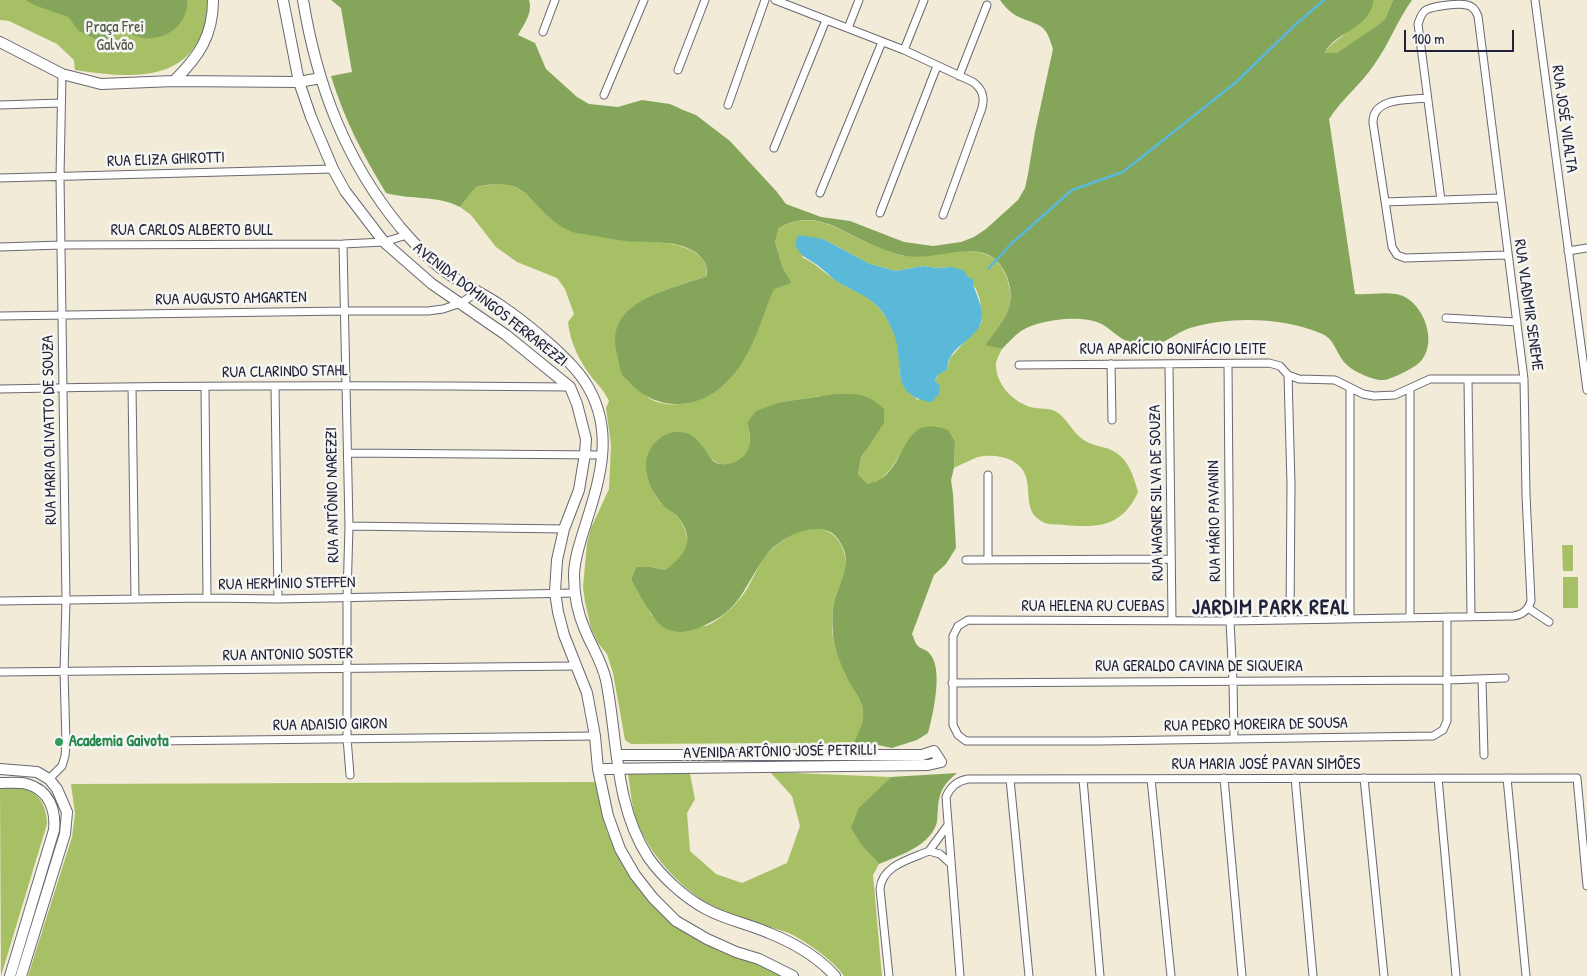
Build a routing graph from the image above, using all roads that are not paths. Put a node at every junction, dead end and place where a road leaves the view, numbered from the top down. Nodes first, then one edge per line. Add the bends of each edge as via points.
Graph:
1 (214, 0) edge
2 (283, 0) edge
3 (303, 0) edge
4 (555, 0) edge
5 (644, 0) edge
6 (705, 0) edge
7 (765, 0) edge
8 (775, 0) edge
9 (859, 0) edge
10 (924, 0) edge
11 (1535, 0) edge
12 (793, 3) edge
13 (987, 5) dead end
14 (826, 20) junction
15 (848, 28) junction
16 (542, 32) dead end
17 (0, 42) edge
18 (882, 42) junction
19 (904, 50) junction
20 (937, 66) junction
21 (678, 70) dead end
22 (62, 74) junction
23 (958, 76) junction
24 (321, 78) junction
25 (174, 81) junction
26 (299, 82) junction
27 (604, 95) dead end
28 (1427, 98) junction
29 (60, 103) junction
30 (0, 105) edge
31 (728, 105) dead end
32 (774, 148) dead end
33 (333, 169) junction
34 (60, 177) junction
35 (0, 178) edge
36 (820, 193) dead end
37 (1500, 198) junction
38 (1441, 200) junction
39 (1385, 202) junction
40 (880, 213) dead end
41 (943, 215) dead end
42 (407, 235) junction
43 (384, 242) junction
44 (343, 244) junction
45 (61, 245) junction
46 (0, 247) edge
47 (1587, 248) edge
48 (1568, 251) junction
49 (1507, 255) junction
50 (477, 292) junction
51 (461, 304) junction
52 (344, 311) junction
53 (0, 316) edge
54 (62, 316) junction
55 (1446, 318) dead end
56 (1517, 322) junction
57 (1111, 364) junction
58 (1228, 364) junction
59 (1019, 365) dead end
60 (1169, 365) junction
61 (1288, 374) junction
62 (1468, 380) junction
63 (1524, 380) junction
64 (345, 384) junction
65 (132, 387) junction
66 (205, 387) junction
67 (274, 387) junction
68 (570, 387) junction
69 (62, 388) junction
70 (1350, 388) junction
71 (0, 389) edge
72 (1410, 389) junction
73 (1587, 390) edge
74 (1112, 420) dead end
75 (348, 453) junction
76 (585, 454) junction
77 (603, 455) junction
78 (988, 475) dead end
79 (349, 526) junction
80 (564, 530) junction
81 (1171, 559) junction
82 (966, 560) dead end
83 (988, 560) junction
84 (555, 592) junction
85 (575, 593) junction
86 (347, 597) junction
87 (207, 598) junction
88 (134, 599) junction
89 (278, 599) junction
90 (0, 601) edge
91 (66, 601) junction
92 (1528, 608) junction
93 (1471, 616) junction
94 (1447, 617) junction
95 (1350, 618) junction
96 (1410, 618) junction
97 (1290, 619) junction
98 (1172, 620) junction
99 (1230, 621) junction
100 (1549, 622) dead end
101 (577, 666) junction
102 (348, 668) junction
103 (0, 672) edge
104 (64, 672) junction
105 (1505, 678) dead end
106 (1482, 679) junction
107 (1447, 680) junction
108 (1233, 681) junction
109 (952, 682) junction
110 (595, 736) junction
111 (347, 738) junction
112 (1234, 738) junction
113 (66, 742) junction
114 (616, 752) junction
115 (1484, 754) dead end
116 (618, 768) junction
117 (3, 769) edge
118 (598, 769) junction
119 (350, 775) dead end
120 (1224, 778) junction
121 (1295, 778) junction
122 (1364, 778) junction
123 (1438, 778) junction
124 (1507, 778) junction
125 (49, 779) junction
126 (1010, 779) junction
127 (1083, 779) junction
128 (1151, 779) junction
129 (1, 783) edge
130 (948, 825) junction
131 (929, 851) junction
132 (951, 864) junction
133 (1587, 886) edge
134 (10, 976) edge
135 (21, 976) edge
136 (793, 976) edge
137 (834, 976) edge
138 (889, 976) edge
139 (960, 976) edge
140 (1029, 976) edge
141 (1100, 976) edge
142 (1171, 976) edge
143 (1242, 976) edge
144 (1313, 976) edge
145 (1384, 976) edge
146 (1456, 976) edge
147 (1526, 976) edge

1 - 25 main road via 209,32 198,55
2 - 26 main road, AVENIDA DOMINGOS FERRAREZZI
3 - 24 main road, AVENIDA DOMINGOS FERRAREZZI
4 - 16 street
5 - 27 street
6 - 21 street
7 - 31 street
8 - 12 street
9 - 15 street
10 - 19 street
11 - 48 street, RUA JOSÉ VILALTA
12 - 14 street
13 - 23 street
14 - 15 street
14 - 32 street
15 - 18 street
17 - 22 main road
18 - 19 street
18 - 36 street
19 - 20 street
20 - 23 street
20 - 40 street
22 - 25 main road via 101,84
22 - 29 street, RUA MARIA OLIVATTO DE SOUZA
23 - 41 street via 979,86 984,100
24 - 26 main road
24 - 42 main road, AVENIDA DOMINGOS FERRAREZZI via 342,136 356,163 372,191
25 - 26 main road
26 - 33 main road, AVENIDA DOMINGOS FERRAREZZI
28 - 37 street, RUA VLADIMIR SENEME via 1418,24 1428,9 1447,5 1472,7 1478,16
28 - 38 street
28 - 39 street via 1385,104 1374,114
29 - 30 street
29 - 34 street, RUA MARIA OLIVATTO DE SOUZA
33 - 34 street, RUA ELIZA GHIROTTI
33 - 43 main road, AVENIDA DOMINGOS FERRAREZZI
34 - 35 street, RUA ELIZA GHIROTTI
34 - 45 street, RUA MARIA OLIVATTO DE SOUZA
37 - 38 street
37 - 49 street, RUA VLADIMIR SENEME
38 - 39 street
39 - 49 street via 1391,245 1405,258
42 - 43 street, RUA CARLOS ALBERTO BULL
42 - 50 main road, AVENIDA DOMINGOS FERRAREZZI via 442,270
43 - 44 street, RUA CARLOS ALBERTO BULL
43 - 51 main road, AVENIDA DOMINGOS FERRAREZZI via 432,284
44 - 45 street, RUA CARLOS ALBERTO BULL
44 - 52 street, RUA ANTÔNIO NAREZZI
45 - 46 street, RUA CARLOS ALBERTO BULL
45 - 54 street, RUA MARIA OLIVATTO DE SOUZA
47 - 48 street
48 - 73 street, RUA JOSÉ VILALTA
49 - 56 street, RUA VLADIMIR SENEME
50 - 51 street
50 - 77 main road, AVENIDA DOMINGOS FERRAREZZI via 527,326 585,381 599,412
51 - 52 street, RUA AUGUSTO AMGARTEN via 428,311
51 - 68 main road, AVENIDA DOMINGOS FERRAREZZI via 506,335
52 - 54 street, RUA AUGUSTO AMGARTEN
52 - 64 street, RUA ANTÔNIO NAREZZI
53 - 54 street, RUA AUGUSTO AMGARTEN
54 - 69 street, RUA MARIA OLIVATTO DE SOUZA
55 - 56 street
56 - 63 street, RUA VLADIMIR SENEME
57 - 59 street, RUA APARÍCIO BONIFÁCIO LEITE
57 - 60 street, RUA APARÍCIO BONIFÁCIO LEITE
57 - 74 street
58 - 60 street, RUA APARÍCIO BONIFÁCIO LEITE
58 - 61 street, RUA APARÍCIO BONIFÁCIO LEITE via 1273,364
58 - 99 street, RUA MÁRIO PAVANIN
60 - 81 street, RUA WAGNER SILVA DE SOUZA
61 - 70 street, RUA APARÍCIO BONIFÁCIO LEITE via 1303,380 1335,380
61 - 97 street via 1292,484
62 - 63 street, RUA APARÍCIO BONIFÁCIO LEITE
62 - 72 street, RUA APARÍCIO BONIFÁCIO LEITE via 1430,379
62 - 93 street
63 - 92 street, RUA VLADIMIR SENEME via 1531,601
64 - 67 street, RUA CLARINDO STAHL
64 - 68 street, RUA CLARINDO STAHL
64 - 75 street, RUA ANTÔNIO NAREZZI
65 - 66 street, RUA CLARINDO STAHL
65 - 69 street, RUA CLARINDO STAHL
65 - 88 street
66 - 67 street, RUA CLARINDO STAHL
66 - 87 street
67 - 89 street
68 - 76 main road, AVENIDA DOMINGOS FERRAREZZI via 582,422
69 - 71 street, RUA CLARINDO STAHL
69 - 91 street, RUA MARIA OLIVATTO DE SOUZA
70 - 72 street, RUA APARÍCIO BONIFÁCIO LEITE via 1363,394 1384,396
70 - 95 street
72 - 96 street
75 - 76 street
75 - 79 street, RUA ANTÔNIO NAREZZI
76 - 77 street
76 - 80 main road, AVENIDA DOMINGOS FERRAREZZI via 579,490
77 - 85 main road, AVENIDA DOMINGOS FERRAREZZI via 598,485 575,562
78 - 83 street
79 - 80 street
79 - 86 street, RUA ANTÔNIO NAREZZI
80 - 84 main road, AVENIDA DOMINGOS FERRAREZZI via 557,560
81 - 83 street
81 - 98 street, RUA WAGNER SILVA DE SOUZA
82 - 83 street
84 - 85 street, RUA HERMÍNIO STEFFEN
84 - 86 street, RUA HERMÍNIO STEFFEN
84 - 101 main road, AVENIDA DOMINGOS FERRAREZZI via 564,636
85 - 114 main road, AVENIDA DOMINGOS FERRAREZZI via 583,627 598,656 605,679
86 - 89 street, RUA HERMÍNIO STEFFEN
86 - 102 street, RUA ANTÔNIO NAREZZI
87 - 88 street, RUA HERMÍNIO STEFFEN
87 - 89 street, RUA HERMÍNIO STEFFEN
88 - 91 street, RUA HERMÍNIO STEFFEN
90 - 91 street, RUA HERMÍNIO STEFFEN
91 - 104 street, RUA MARIA OLIVATTO DE SOUZA
92 - 93 street, RUA HELENA RU CUEBAS via 1516,616
92 - 100 street
93 - 94 street, RUA HELENA RU CUEBAS
94 - 96 street, RUA HELENA RU CUEBAS
94 - 107 street, RUA PEDRO MOREIRA DE SOUSA
95 - 96 street, RUA HELENA RU CUEBAS
95 - 97 street, RUA HELENA RU CUEBAS
97 - 99 street, RUA HELENA RU CUEBAS
98 - 99 street, RUA HELENA RU CUEBAS
98 - 109 street, RUA HELENA RU CUEBAS via 968,620 958,626 953,636
99 - 108 street, RUA MÁRIO PAVANIN
101 - 102 street, RUA ANTONIO SOSTER
101 - 110 main road, AVENIDA DOMINGOS FERRAREZZI via 587,693
102 - 104 street, RUA ANTONIO SOSTER
102 - 111 street, RUA ANTÔNIO NAREZZI
103 - 104 street, RUA ANTONIO SOSTER
104 - 113 street, RUA MARIA OLIVATTO DE SOUZA
105 - 106 street, RUA GERALDO CAVINA DE SIQUEIRA
106 - 107 street, RUA GERALDO CAVINA DE SIQUEIRA
106 - 115 street
107 - 108 street, RUA GERALDO CAVINA DE SIQUEIRA
107 - 112 street, RUA PEDRO MOREIRA DE SOUSA via 1447,721 1436,735
108 - 109 street, RUA GERALDO CAVINA DE SIQUEIRA
108 - 112 street, RUA MÁRIO PAVANIN
109 - 112 street, RUA PEDRO MOREIRA DE SOUSA via 953,725 966,741
110 - 111 street, RUA ADAISIO GIRON
110 - 114 main road
110 - 118 main road, AVENIDA DOMINGOS FERRAREZZI
111 - 113 street, RUA ADAISIO GIRON
111 - 119 street, RUA ANTÔNIO NAREZZI
113 - 125 street, RUA MARIA OLIVATTO DE SOUZA via 62,766
114 - 116 main road, AVENIDA DOMINGOS FERRAREZZI
114 - 116 main road, AVENIDA ARTÔNIO JOSÉ PETRILLI via 922,755 934,751 941,762 928,765
116 - 118 main road, AVENIDA ARTÔNIO JOSÉ PETRILLI
116 - 137 main road, AVENIDA DOMINGOS FERRAREZZI via 627,810 638,840 654,866 705,909 800,947
117 - 125 main road via 38,772
117 - 129 main road
118 - 136 main road, AVENIDA DOMINGOS FERRAREZZI via 608,816 620,848 653,898 676,921 736,952
120 - 121 street, RUA MARIA JOSÉ PAVAN SIMÕES
120 - 128 street, RUA MARIA JOSÉ PAVAN SIMÕES
120 - 143 street
121 - 122 street, RUA MARIA JOSÉ PAVAN SIMÕES
121 - 144 street
122 - 123 street, RUA MARIA JOSÉ PAVAN SIMÕES
122 - 145 street
123 - 124 street, RUA MARIA JOSÉ PAVAN SIMÕES
123 - 146 street
124 - 133 street, RUA MARIA JOSÉ PAVAN SIMÕES via 1577,778
124 - 147 street
125 - 135 main road via 64,804 67,822
126 - 127 street, RUA MARIA JOSÉ PAVAN SIMÕES
126 - 130 street, RUA MARIA JOSÉ PAVAN SIMÕES via 968,779 957,783 946,797
126 - 140 street
127 - 128 street, RUA MARIA JOSÉ PAVAN SIMÕES
127 - 141 street
128 - 142 street
129 - 134 main road via 33,787 47,797 55,819
130 - 131 street
130 - 132 street
131 - 132 street via 940,854
131 - 138 street via 893,867 882,880 880,889
132 - 139 street

